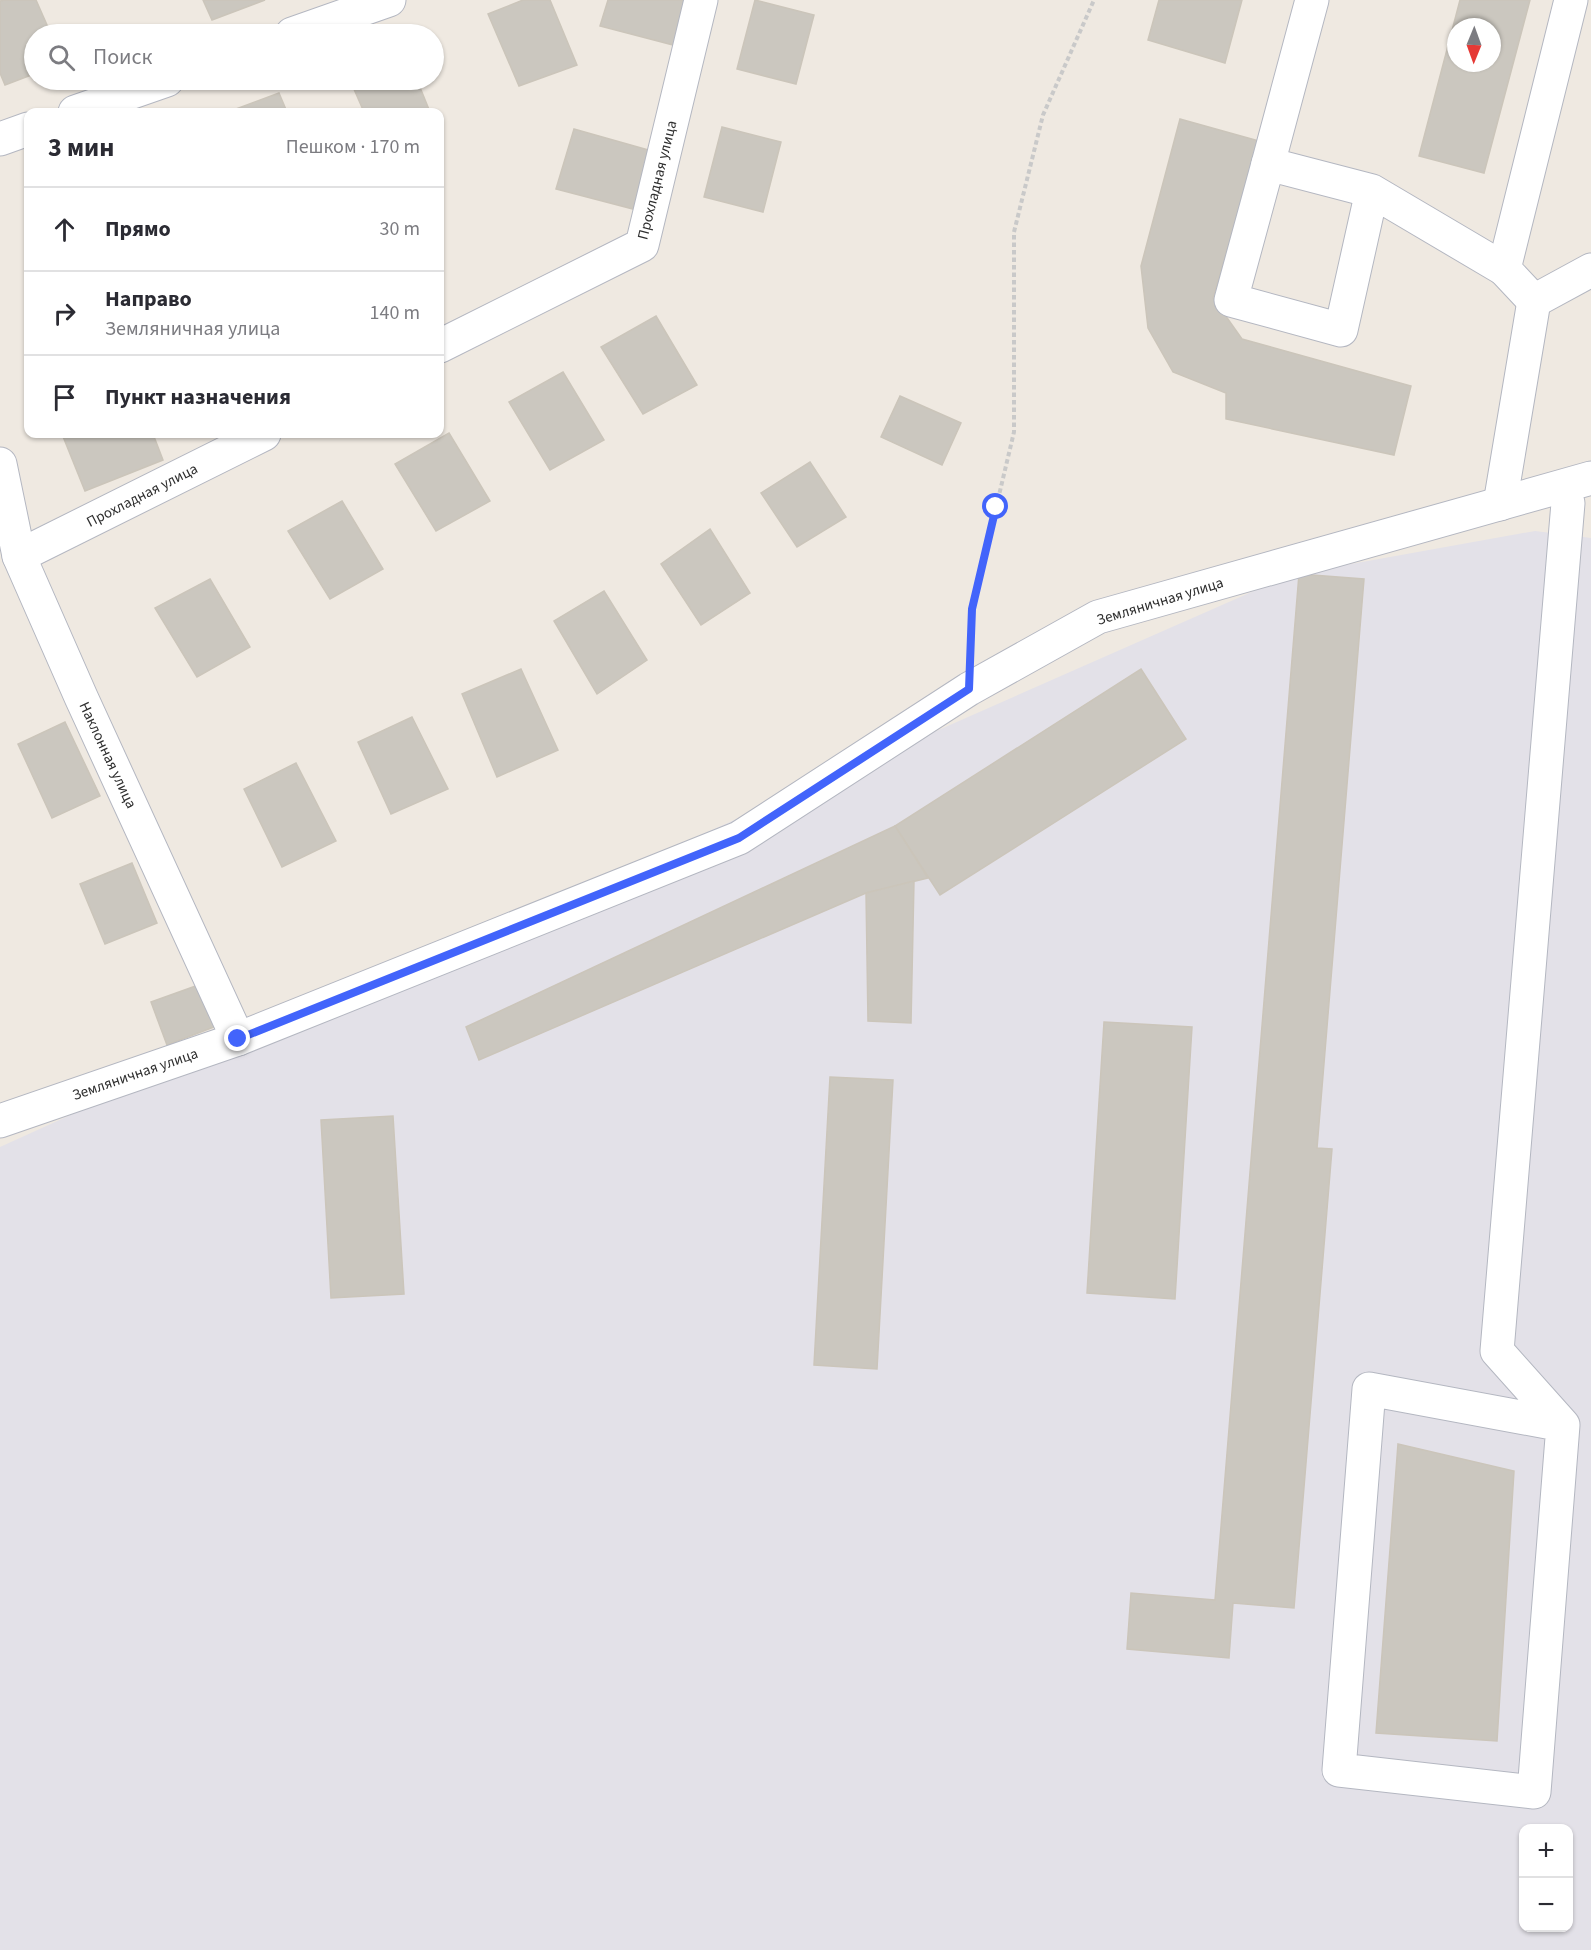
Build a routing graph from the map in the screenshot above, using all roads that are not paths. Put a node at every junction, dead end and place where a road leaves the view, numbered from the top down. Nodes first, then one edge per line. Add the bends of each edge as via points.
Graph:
1 (389, 0) edge
2 (701, 0) edge
3 (1312, 0) edge
4 (1571, 0) edge
5 (321, 24) edge
6 (138, 90) edge
7 (86, 108) edge
8 (24, 130) edge
9 (0, 139) edge
10 (1268, 164) junction
11 (1372, 191) junction
12 (1504, 269) junction
13 (1591, 270) edge
14 (1534, 301) junction
15 (444, 344) edge
16 (256, 438) edge
17 (0, 464) edge
18 (1591, 478) edge
19 (1568, 503) dead end
20 (1500, 504) junction
21 (19, 556) junction
22 (238, 1039) junction
23 (0, 1121) edge
24 (1563, 1425) junction

1 - 5 street
2 - 15 street, Прохладная улица via 642,245
3 - 10 street
4 - 12 street
6 - 7 street
8 - 9 street
10 - 11 street
10 - 11 street via 1231,300 1341,330
11 - 12 street
12 - 14 street
13 - 14 street
14 - 20 street
16 - 21 street, Прохладная улица
17 - 21 street, Наклонная улица
18 - 20 street, Земляничная улица
19 - 24 street via 1497,1351
20 - 22 street, Земляничная улица via 1098,617 969,689 739,838
21 - 22 street, Наклонная улица
22 - 23 street, Земляничная улица
24 - 24 street via 1534,1792 1339,1770 1370,1389

